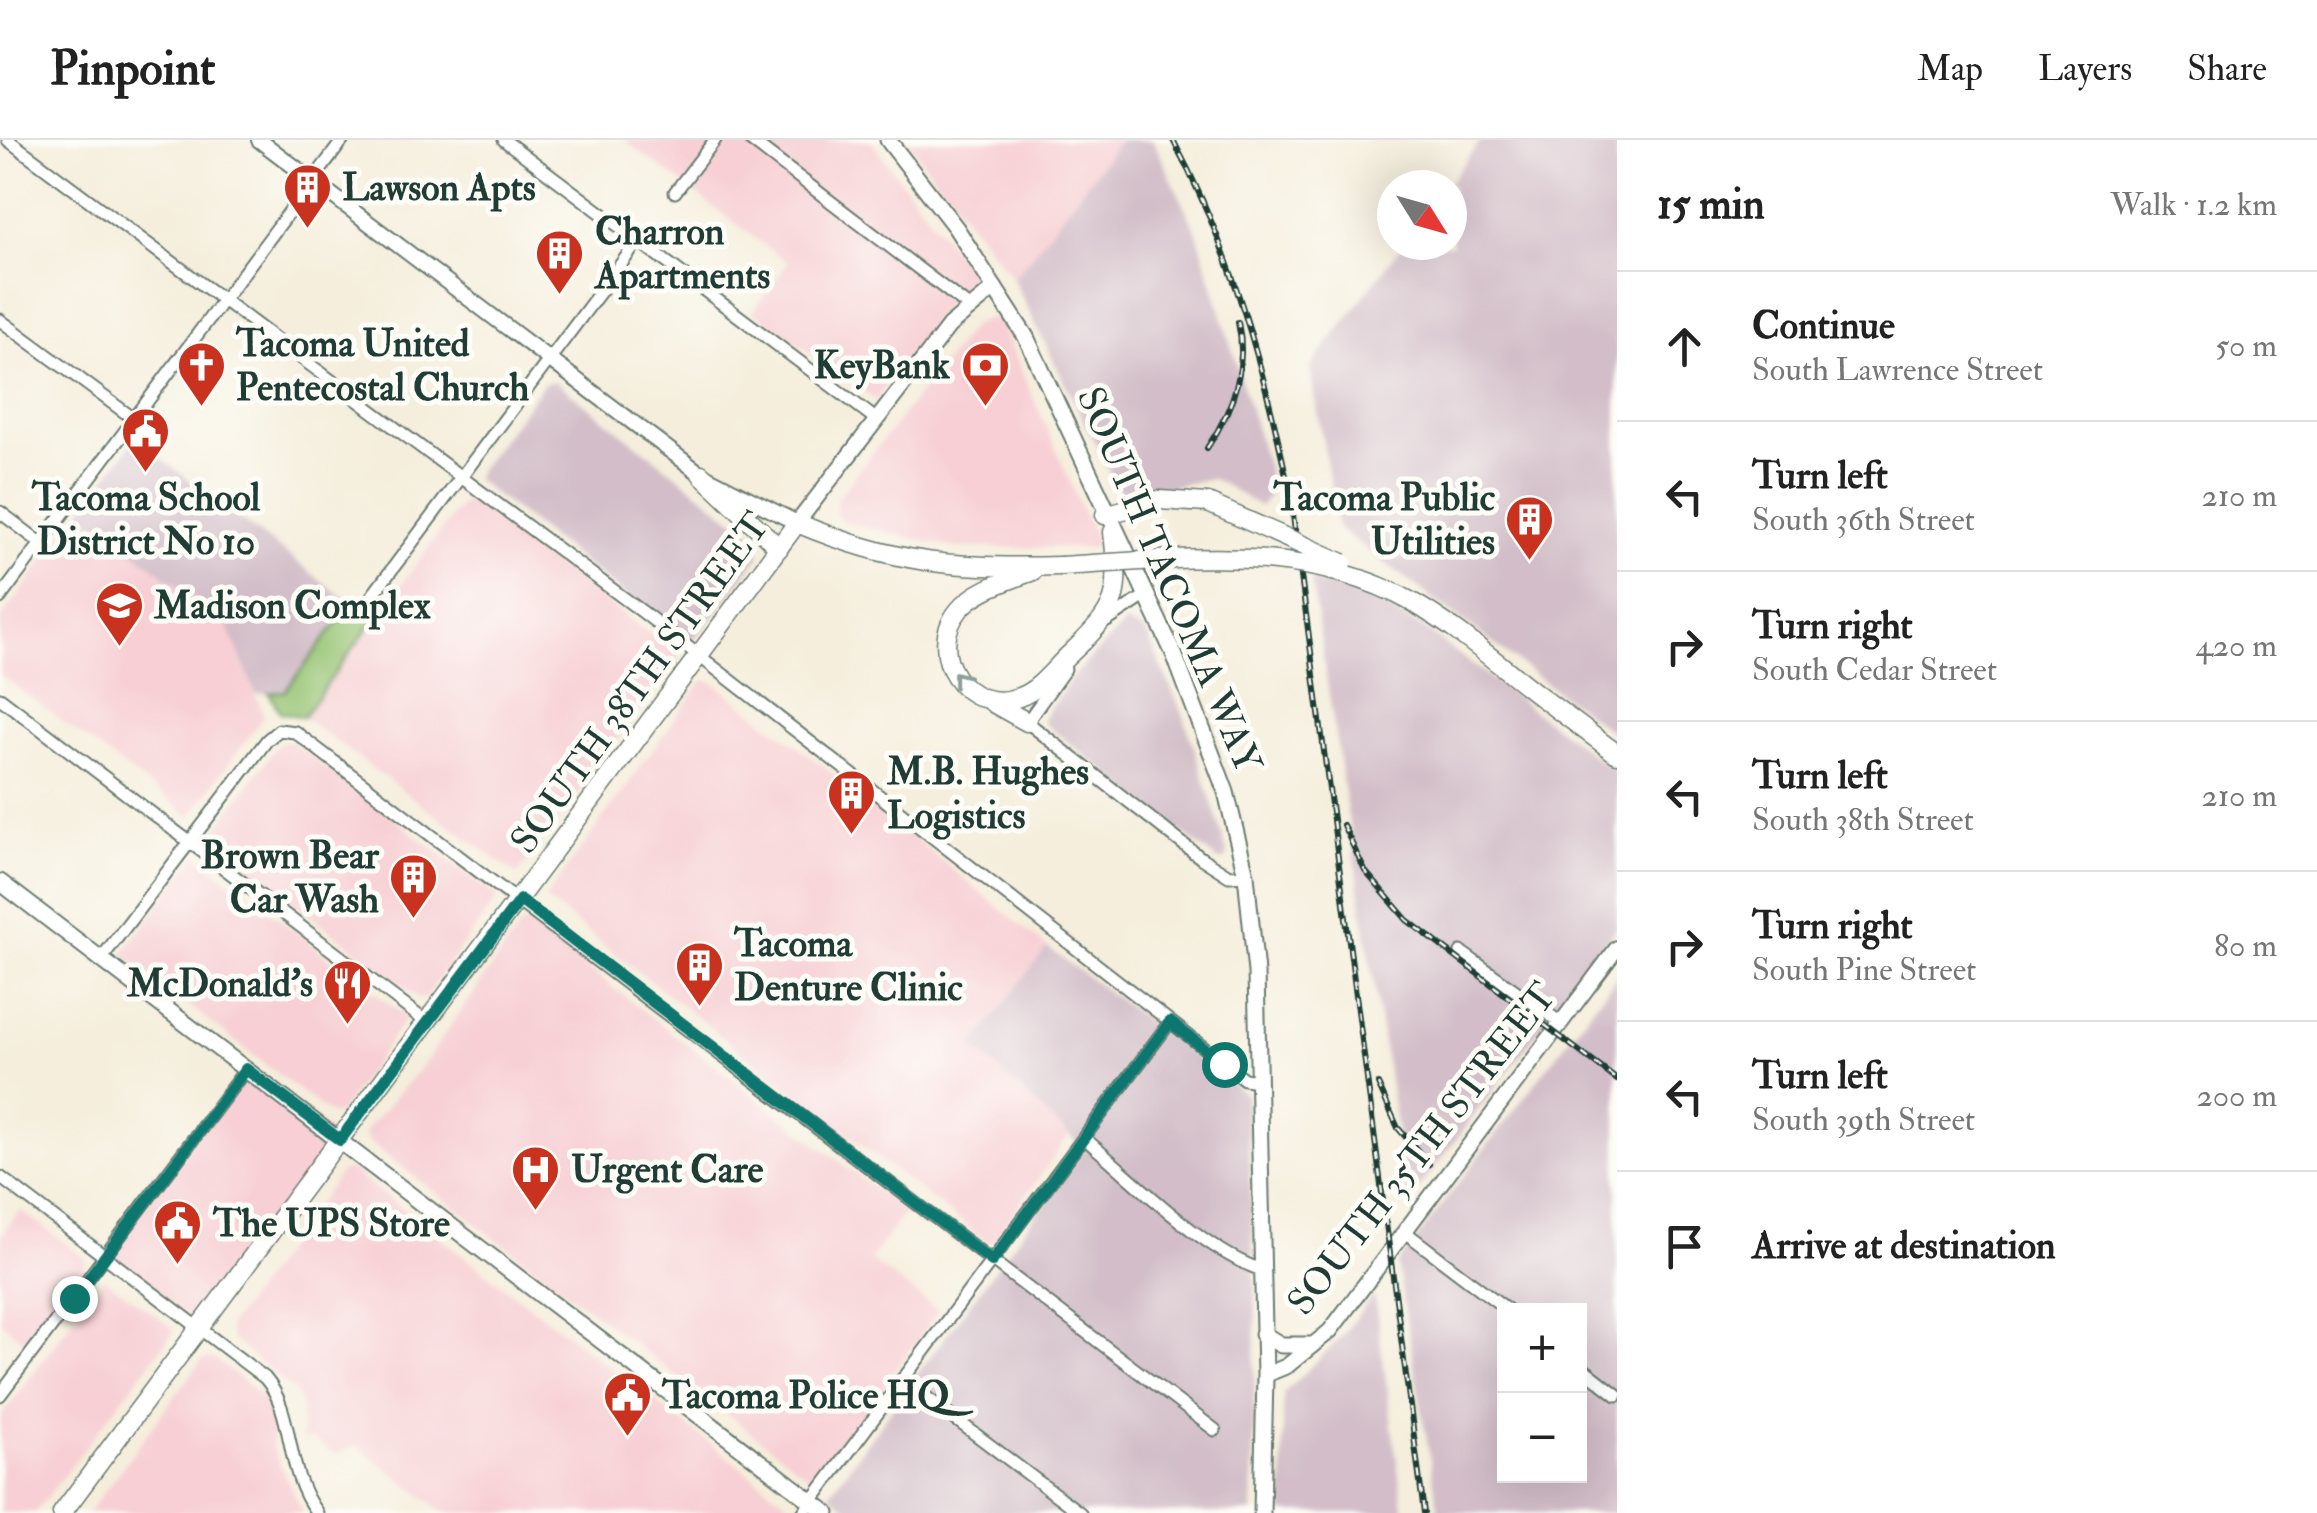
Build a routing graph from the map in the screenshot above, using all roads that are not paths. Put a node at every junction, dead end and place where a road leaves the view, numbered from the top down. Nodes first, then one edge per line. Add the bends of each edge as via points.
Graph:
1 (8, 140) edge
2 (259, 140) edge
3 (343, 140) edge
4 (504, 140) edge
5 (715, 140) edge
6 (750, 140) edge
7 (888, 140) edge
8 (312, 180) junction
9 (675, 192) dead end
10 (638, 240) junction
11 (995, 288) junction
12 (223, 300) junction
13 (969, 306) junction
14 (0, 320) edge
15 (548, 360) junction
16 (134, 418) junction
17 (878, 420) junction
18 (701, 474) junction
19 (462, 479) junction
20 (0, 512) edge
21 (1109, 523) junction
22 (797, 524) junction
23 (41, 543) junction
24 (779, 548) junction
25 (1051, 566) junction
26 (1386, 588) junction
27 (1144, 596) junction
28 (0, 598) edge
29 (363, 608) dead end
30 (1092, 633) junction
31 (700, 658) junction
32 (0, 698) edge
33 (990, 701) junction
34 (1027, 722) junction
35 (1617, 754) edge
36 (188, 844) junction
37 (1246, 875) junction
38 (0, 882) edge
39 (520, 900) junction
40 (1617, 948) edge
41 (1461, 952) dead end
42 (101, 959) junction
43 (1170, 1022) junction
44 (1561, 1023) junction
45 (429, 1024) junction
46 (246, 1069) junction
47 (1258, 1081) junction
48 (1084, 1138) junction
49 (340, 1140) junction
50 (0, 1177) edge
51 (1404, 1232) junction
52 (106, 1256) junction
53 (992, 1261) junction
54 (1262, 1270) junction
55 (1499, 1303) edge
56 (201, 1328) junction
57 (1264, 1334) junction
58 (1312, 1346) junction
59 (1587, 1371) edge
60 (1264, 1375) junction
61 (902, 1379) junction
62 (1617, 1395) edge
63 (0, 1396) edge
64 (1215, 1430) dead end
65 (807, 1507) edge
66 (62, 1513) edge
67 (317, 1513) edge
68 (827, 1513) edge
69 (1080, 1513) edge
70 (1262, 1513) edge

1 - 12 street
2 - 8 street
3 - 8 street
4 - 10 street
5 - 9 street
6 - 13 street
7 - 11 main road, SOUTH TACOMA WAY
8 - 12 street
8 - 15 street
10 - 15 street
10 - 17 street
11 - 13 street, SOUTH 38TH STREET
11 - 21 main road, SOUTH TACOMA WAY via 1050,384
12 - 16 street
12 - 19 street
13 - 17 street, SOUTH 38TH STREET
14 - 16 street
15 - 18 street
15 - 19 street
16 - 23 street
17 - 22 street, SOUTH 38TH STREET
18 - 22 street
18 - 24 main road
19 - 29 street
19 - 31 street
20 - 23 street
21 - 26 main road, bridge via 1159,500 1208,504 1311,547
21 - 27 main road, SOUTH TACOMA WAY
21 - 30 main road via 1119,585
22 - 24 main road, SOUTH 38TH STREET
22 - 25 main road via 856,548 924,564
23 - 28 street
24 - 31 main road, SOUTH 38TH STREET
25 - 26 main road, bridge via 1268,558 1309,562
33 -> 25 main road via 968,691 951,670 947,632 970,599
26 - 35 main road, bridge via 1448,626
27 - 30 street
27 - 37 main road, SOUTH TACOMA WAY via 1209,738
30 - 33 main road via 1025,695
30 - 34 street
31 - 39 main road, SOUTH 38TH STREET
31 - 43 street
32 - 36 street
33 - 34 main road
34 - 37 street via 1200,858 1229,876
36 - 39 street via 282,730 310,742
36 - 42 street
36 - 45 street
37 - 47 main road, SOUTH TACOMA WAY
38 - 42 main road
39 - 45 main road, SOUTH 38TH STREET
39 - 53 street
40 - 44 street, SOUTH 35TH STREET
41 - 44 street
42 - 46 main road
43 - 47 street via 1244,1079
43 - 48 street
44 - 51 street, SOUTH 35TH STREET
45 - 49 main road, SOUTH 38TH STREET
46 - 49 main road
46 - 52 street
47 - 54 main road, SOUTH TACOMA WAY
48 - 53 street
48 - 54 street via 1209,1240
49 - 56 main road, SOUTH 38TH STREET
49 - 65 main road
50 - 52 street
51 - 55 street
51 - 58 street, SOUTH 35TH STREET
52 - 56 street
52 - 63 street
53 - 61 street
53 - 64 street
54 - 57 main road, SOUTH TACOMA WAY
56 - 66 main road, SOUTH 38TH STREET
56 - 67 street via 260,1372 278,1396 298,1481
57 - 58 main road via 1282,1345
57 - 60 main road, SOUTH TACOMA WAY
58 - 60 street, SOUTH 35TH STREET
59 - 62 street
60 - 70 main road, SOUTH TACOMA WAY
61 - 65 street
61 - 69 street
65 - 68 main road

